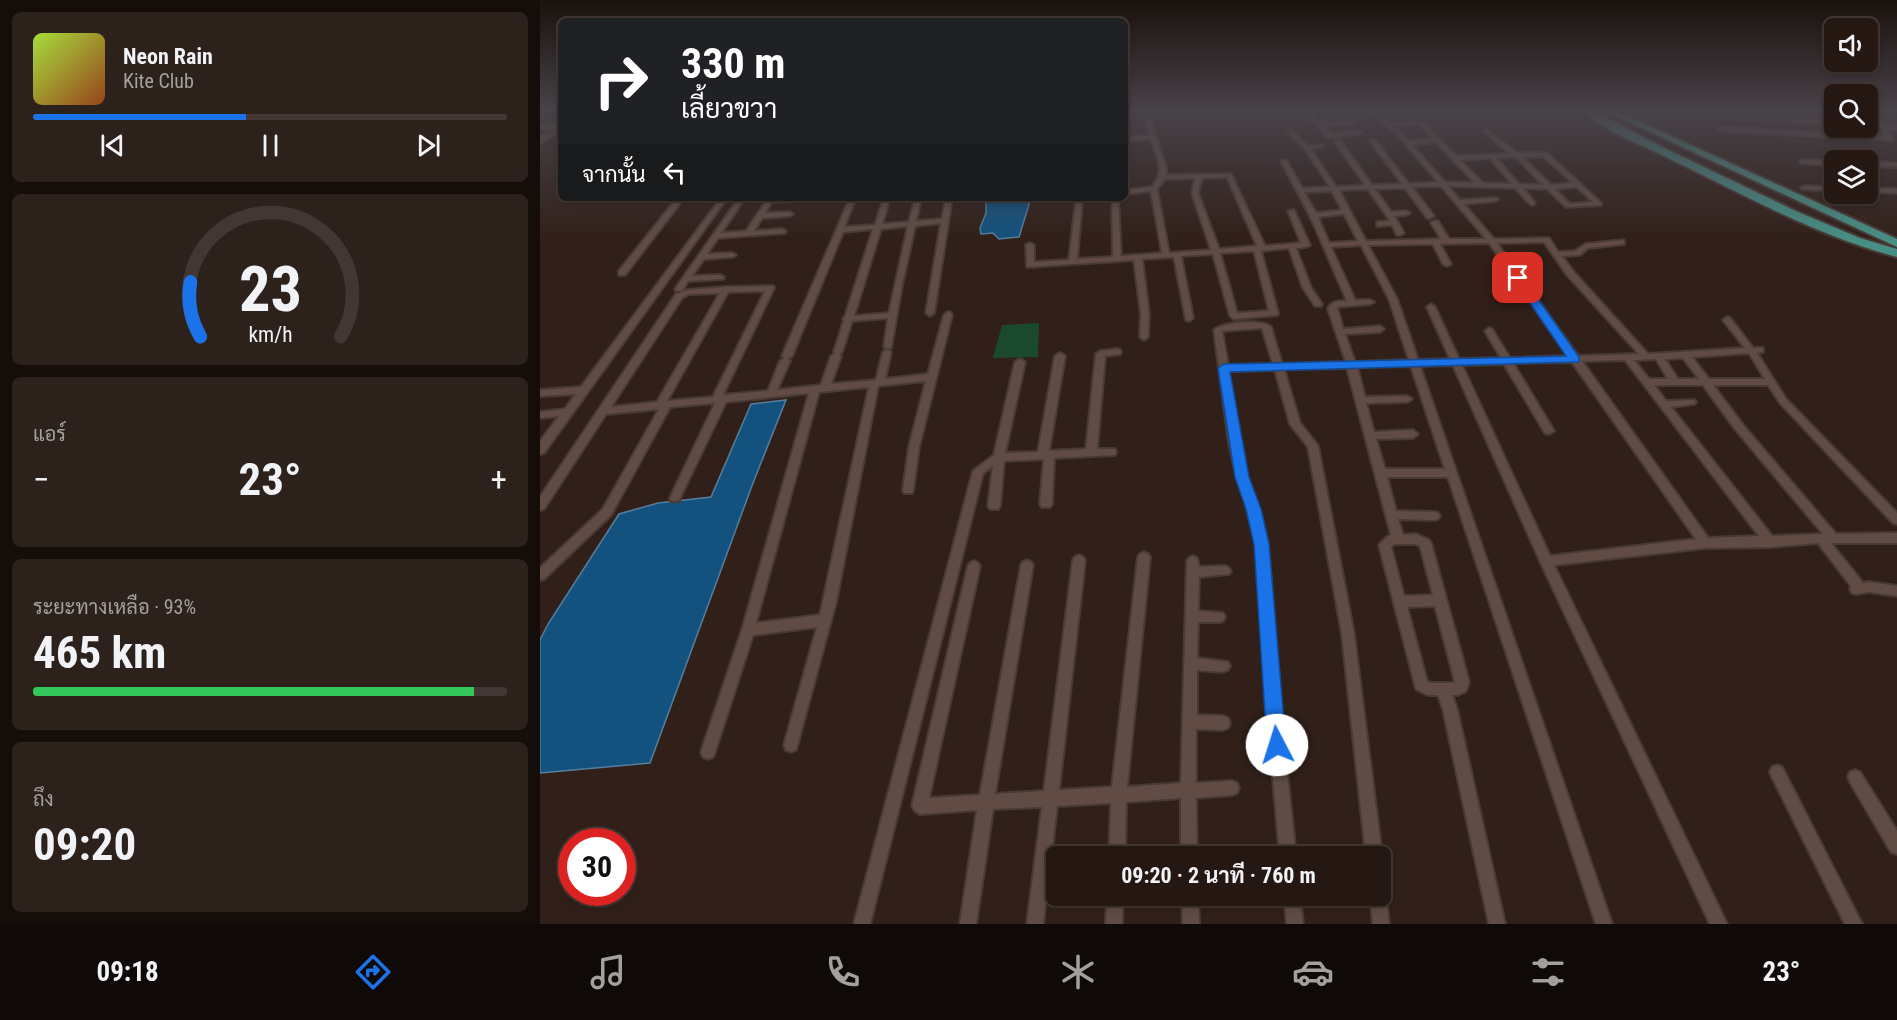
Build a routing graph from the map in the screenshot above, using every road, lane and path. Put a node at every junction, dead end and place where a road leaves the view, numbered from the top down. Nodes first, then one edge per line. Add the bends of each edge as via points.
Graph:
1 (1159, 154) edge
2 (1311, 154) edge
3 (1347, 154) edge
4 (1383, 154) edge
5 (1419, 154) edge
6 (1451, 154) edge
7 (1542, 154) edge
8 (1545, 154) edge
9 (1668, 154) edge
10 (1695, 154) edge
11 (1701, 154) edge
12 (1719, 154) edge
13 (1516, 155) junction
14 (1491, 156) junction
15 (1455, 158) junction
16 (1284, 161) dead end
17 (1802, 162) dead end
18 (1824, 163) edge
19 (1878, 164) edge
20 (1897, 165) edge
21 (1162, 177) junction
22 (1199, 177) junction
23 (1481, 185) junction
24 (1578, 185) junction
25 (1406, 186) junction
26 (1517, 186) junction
27 (1370, 187) junction
28 (1448, 187) junction
29 (1550, 187) junction
30 (1334, 188) junction
31 (1804, 188) dead end
32 (1154, 189) junction
33 (1824, 189) edge
34 (1301, 190) junction
35 (1878, 190) edge
36 (1438, 191) dead end
37 (1897, 191) edge
38 (1128, 192) edge
39 (1494, 199) dead end
40 (679, 201) edge
41 (722, 201) edge
42 (740, 201) edge
43 (770, 201) edge
44 (852, 201) edge
45 (886, 201) edge
46 (917, 201) edge
47 (948, 201) edge
48 (1079, 201) dead end
49 (1115, 201) edge
50 (1460, 202) junction
51 (1532, 203) dead end
52 (1292, 210) dead end
53 (1345, 212) junction
54 (1406, 213) dead end
55 (789, 214) dead end
56 (1313, 214) junction
57 (1389, 214) junction
58 (759, 216) junction
59 (945, 220) junction
60 (1395, 223) junction
61 (911, 224) junction
62 (1380, 224) dead end
63 (877, 227) junction
64 (840, 230) junction
65 (782, 231) dead end
66 (1400, 233) dead end
67 (748, 234) junction
68 (715, 236) junction
69 (1491, 240) junction
70 (1885, 240) edge
71 (1621, 242) dead end
72 (1363, 243) junction
73 (1437, 244) junction
74 (1449, 244) junction
75 (1030, 245) dead end
76 (1327, 245) junction
77 (1292, 246) junction
78 (1259, 248) junction
79 (1897, 251) edge
80 (1216, 252) junction
81 (1177, 254) junction
82 (1558, 254) junction
83 (732, 255) dead end
84 (1166, 255) junction
85 (700, 257) junction
86 (1138, 257) junction
87 (1117, 259) junction
88 (1073, 262) junction
89 (1448, 264) dead end
90 (1557, 272) dead end
91 (622, 273) dead end
92 (1570, 273) junction
93 (720, 277) dead end
94 (686, 279) junction
95 (679, 289) dead end
96 (726, 289) junction
97 (1370, 302) dead end
98 (1318, 304) dead end
99 (1352, 304) junction
100 (1431, 307) dead end
101 (930, 313) dead end
102 (893, 315) junction
103 (948, 315) dead end
104 (847, 318) junction
105 (1189, 318) dead end
106 (1727, 320) dead end
107 (1380, 329) dead end
108 (1489, 331) dead end
109 (1340, 332) junction
110 (1144, 337) dead end
111 (1755, 350) junction
112 (1117, 352) dead end
113 (1686, 355) junction
114 (1060, 356) dead end
115 (1627, 357) junction
116 (1646, 357) junction
117 (1659, 357) junction
118 (1574, 359) junction
119 (1506, 360) junction
120 (1455, 361) junction
121 (1020, 362) dead end
122 (1416, 363) junction
123 (1351, 364) junction
124 (1277, 366) junction
125 (1224, 368) junction
126 (932, 377) junction
127 (1704, 381) junction
128 (877, 382) junction
129 (1646, 382) junction
130 (1675, 382) junction
131 (1770, 382) junction
132 (820, 388) junction
133 (583, 390) junction
134 (540, 393) edge
135 (771, 394) junction
136 (1407, 399) dead end
137 (719, 400) junction
138 (1361, 400) junction
139 (1691, 402) dead end
140 (1662, 404) junction
141 (663, 405) junction
142 (604, 411) junction
143 (567, 412) junction
144 (540, 415) edge
145 (1549, 431) dead end
146 (1413, 434) dead end
147 (1370, 436) junction
148 (540, 450) edge
149 (1112, 452) dead end
150 (1090, 453) junction
151 (1046, 455) junction
152 (999, 457) junction
153 (1451, 472) junction
154 (1380, 473) junction
155 (908, 490) dead end
156 (675, 498) dead end
157 (1046, 504) dead end
158 (540, 506) edge
159 (994, 506) dead end
160 (1391, 515) junction
161 (1434, 516) dead end
162 (1897, 520) edge
163 (1897, 538) edge
164 (1398, 539) junction
165 (1828, 539) junction
166 (1770, 542) junction
167 (1705, 543) junction
168 (1144, 557) dead end
169 (1079, 560) dead end
170 (1546, 561) junction
171 (1027, 565) dead end
172 (974, 566) dead end
173 (1225, 571) dead end
174 (540, 575) edge
175 (1897, 591) edge
176 (1441, 600) junction
177 (1399, 602) junction
178 (1192, 616) junction
179 (1219, 617) dead end
180 (825, 620) junction
181 (748, 630) junction
182 (1191, 664) junction
183 (1223, 666) dead end
184 (1443, 689) junction
185 (1190, 722) junction
186 (1223, 723) dead end
187 (791, 745) dead end
188 (708, 752) dead end
189 (1777, 772) dead end
190 (1855, 777) dead end
191 (1232, 788) dead end
192 (1188, 790) junction
193 (1119, 795) junction
194 (1050, 799) junction
195 (986, 802) junction
196 (1117, 846) edge
197 (1190, 846) edge
198 (1287, 846) edge
199 (1373, 846) edge
200 (1897, 846) edge
201 (1115, 906) edge
202 (1190, 906) edge
203 (1293, 906) edge
204 (1379, 906) edge
205 (862, 924) edge
206 (968, 924) edge
207 (1035, 924) edge
208 (1114, 924) edge
209 (1191, 924) edge
210 (1295, 924) edge
211 (1381, 924) edge
212 (1497, 924) edge
213 (1604, 924) edge
214 (1719, 924) edge
215 (1854, 924) edge

1 - 21 street
2 - 30 street
3 - 27 street
4 - 25 street
5 - 28 street
6 - 15 street
7 - 13 street
8 - 24 street
9 - 70 main road via 1773,204
10 - 70 main road
11 - 70 main road
12 - 70 main road via 1811,196
13 - 14 street
13 - 29 street
14 - 15 street
14 - 26 street
15 - 23 street
16 - 34 street
17 - 18 street
19 - 20 street
21 - 22 street
21 - 32 street
22 - 78 street via 1229,175
22 - 80 street via 1195,193
23 - 26 street
23 - 28 street
24 - 29 street
24 - 29 street via 1599,204 1568,206
25 - 27 street
25 - 28 street
25 - 74 street
26 - 29 street
26 - 51 street
27 - 30 street
27 - 57 street
28 - 36 street
28 - 50 street
30 - 34 street
30 - 53 street
31 - 33 street
32 - 38 street
32 - 84 street
34 - 56 street
35 - 37 street
39 - 50 street
40 - 91 street
41 - 133 street
42 - 68 street
43 - 58 street
44 - 64 street
45 - 63 street
46 - 61 street
47 - 59 street
48 - 88 street
49 - 87 street
50 - 69 street
52 - 77 street via 1306,245
53 - 56 street
53 - 72 street
54 - 57 street
55 - 58 street
56 - 76 street
57 - 60 street
58 - 67 street
59 - 61 street
59 - 101 street
60 - 62 street
60 - 66 street
61 - 63 street
61 - 102 street
63 - 64 street
63 - 104 street
64 - 135 street
65 - 67 street
67 - 68 street
68 - 85 street
69 - 74 street
69 - 82 street via 1546,240
69 - 118 street
70 - 79 main road
71 - 82 street
72 - 73 street
72 - 76 street
72 - 122 street via 1393,299
73 - 74 street
73 - 89 street
75 - 88 street via 1030,265
76 - 99 street
77 - 78 street
77 - 98 street
78 - 80 street
78 - 80 street via 1274,313 1234,316
80 - 81 street
81 - 84 street
81 - 105 street
82 - 92 street
83 - 85 street
84 - 86 street
85 - 94 street
86 - 87 street
86 - 110 street
87 - 88 street
90 - 92 street
92 - 116 street
93 - 94 street
94 - 95 street
96 - 137 street via 770,290
96 - 141 street
96 - 142 street via 679,296
97 - 99 street
99 - 109 street via 1333,306
100 - 120 street
102 - 104 street
102 - 128 street via 888,349
103 - 126 street
104 - 132 street via 837,354
106 - 111 street
107 - 109 street
108 - 119 street
109 - 123 street
111 - 113 street
111 - 131 street
112 - 150 street via 1101,354
113 - 117 street
113 - 127 street
114 - 151 street
115 - 116 street
115 - 118 street
115 - 129 street
116 - 117 street
117 - 130 street
118 - 119 street
118 - 167 street
119 - 120 street
119 - 145 street
120 - 122 street
120 - 170 street
121 - 152 street
122 - 123 street
122 - 153 street
123 - 124 street
123 - 138 street
124 - 125 street
124 - 125 street via 1267,327 1263,325 1219,328
124 - 199 street via 1295,424 1313,446 1348,634
125 - 198 street via 1242,477 1262,544
126 - 128 street
126 - 155 street via 914,447
127 - 130 street
127 - 131 street
127 - 165 street
128 - 132 street
128 - 180 street
129 - 130 street
129 - 140 street
131 - 162 street via 1790,410
132 - 135 street
132 - 181 street
133 - 134 street
133 - 143 street
135 - 137 street
136 - 138 street
137 - 141 street
137 - 156 street
138 - 147 street
139 - 140 street
140 - 166 street
141 - 142 street
141 - 174 street via 607,512
142 - 158 street
143 - 144 street
143 - 148 street
146 - 147 street
147 - 154 street
149 - 150 street
150 - 151 street
151 - 152 street
151 - 157 street
152 - 159 street
152 - 205 street via 978,471
153 - 154 street
153 - 213 street
154 - 160 street
160 - 161 street
160 - 164 street
163 - 165 street
164 - 176 street via 1425,543
164 - 177 street via 1385,545
165 - 166 street
165 - 175 street via 1858,589
166 - 167 street
167 - 170 street
168 - 193 street
169 - 194 street
170 - 214 street
171 - 195 street
172 - 195 street via 920,807
173 - 178 street via 1193,566
176 - 177 street
176 - 184 street via 1462,682 1458,689
177 - 184 street via 1420,685
178 - 179 street
178 - 182 street
180 - 181 street
180 - 187 street
181 - 188 street
182 - 183 street
182 - 185 street
184 - 212 street
185 - 186 street
185 - 192 street
189 - 215 street
190 - 200 street
191 - 192 street
192 - 193 street
192 - 197 street
193 - 194 street
193 - 196 street
194 - 195 street
194 - 207 street
195 - 206 street
201 - 208 street
202 - 209 street
203 - 210 street
204 - 211 street

